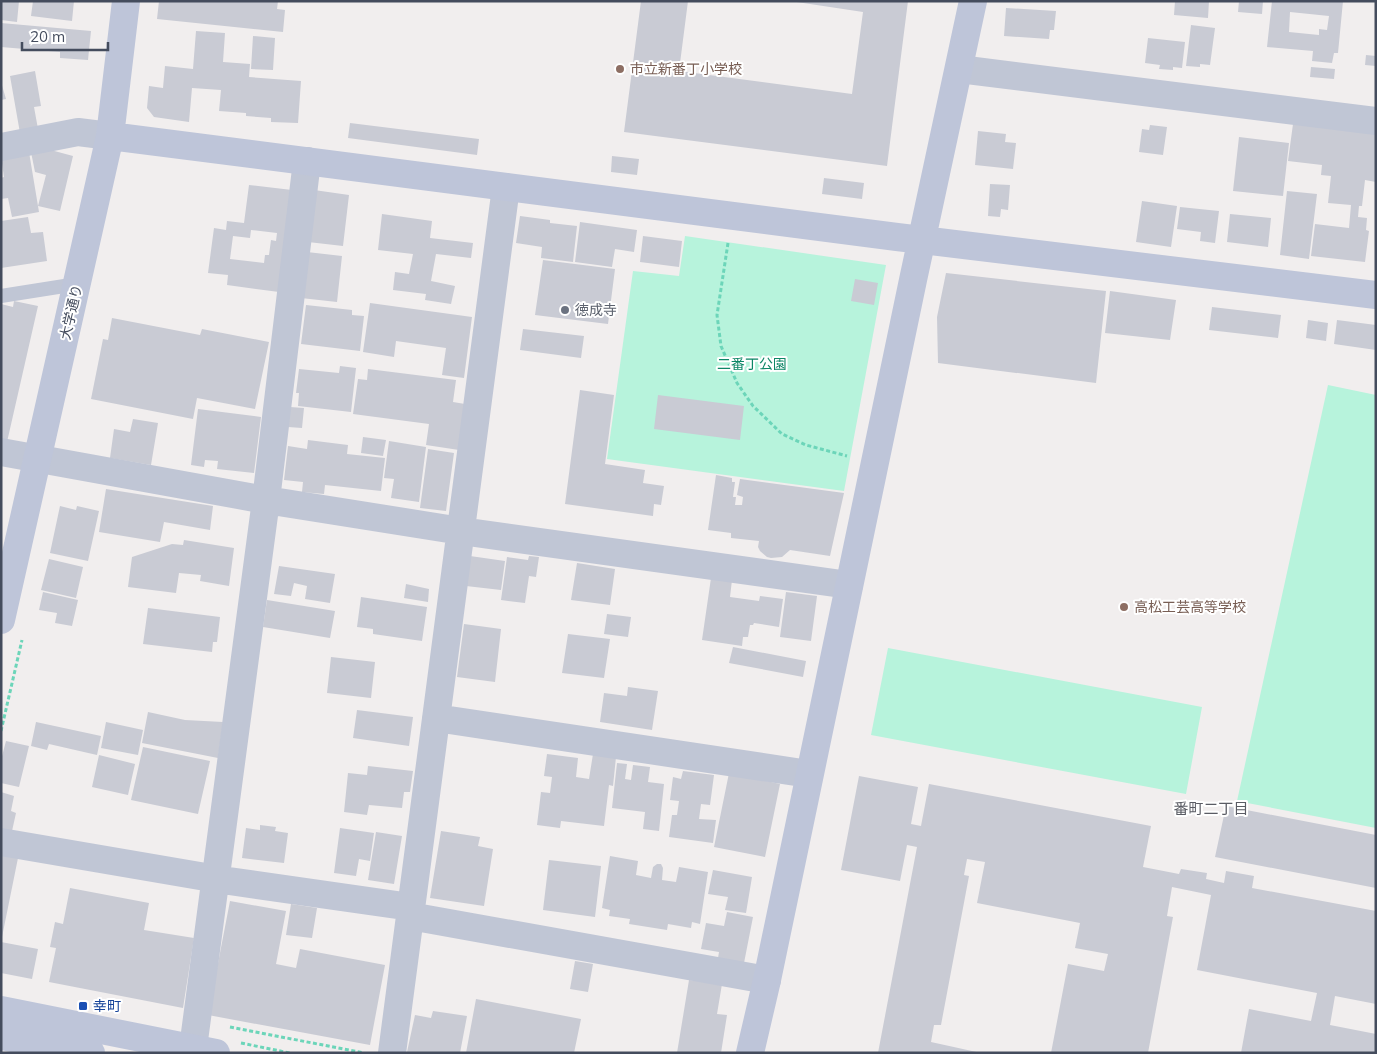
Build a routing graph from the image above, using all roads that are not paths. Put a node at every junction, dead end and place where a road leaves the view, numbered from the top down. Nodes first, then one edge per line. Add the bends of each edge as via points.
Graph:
1 (126, 1) edge
2 (973, 1) edge
3 (959, 68) junction
4 (1376, 121) edge
5 (110, 136) junction
6 (1, 147) edge
7 (308, 161) junction
8 (506, 187) junction
9 (922, 239) junction
10 (77, 284) junction
11 (1376, 295) edge
12 (1, 296) edge
13 (1, 452) edge
14 (38, 458) junction
15 (266, 500) junction
16 (461, 531) junction
17 (849, 585) junction
18 (1, 620) edge
19 (436, 718) junction
20 (809, 774) junction
21 (1, 842) edge
22 (215, 879) junction
23 (411, 912) junction
24 (767, 980) junction
25 (1, 1010) edge
26 (1, 1036) edge
27 (204, 1050) edge
28 (91, 1053) edge
29 (392, 1053) edge
30 (750, 1053) edge

1 - 5 street, 大学通り
2 - 3 street
3 - 4 street
3 - 9 street
5 - 6 street via 78,132
5 - 7 street
5 - 10 street, 大学通り
7 - 8 street
7 - 15 street
8 - 9 street
8 - 16 street
9 - 11 street
9 - 17 street
10 - 12 lane
10 - 14 street, 大学通り
13 - 14 street
14 - 15 street
14 - 18 street, 大学通り
15 - 16 street
15 - 22 street
16 - 17 street
16 - 19 street
17 - 20 street
19 - 20 street
19 - 23 street
20 - 24 street
21 - 22 street
22 - 23 street
22 - 27 street via 197,1020
23 - 24 street
23 - 29 street
24 - 30 street
25 - 27 street
26 - 28 street

